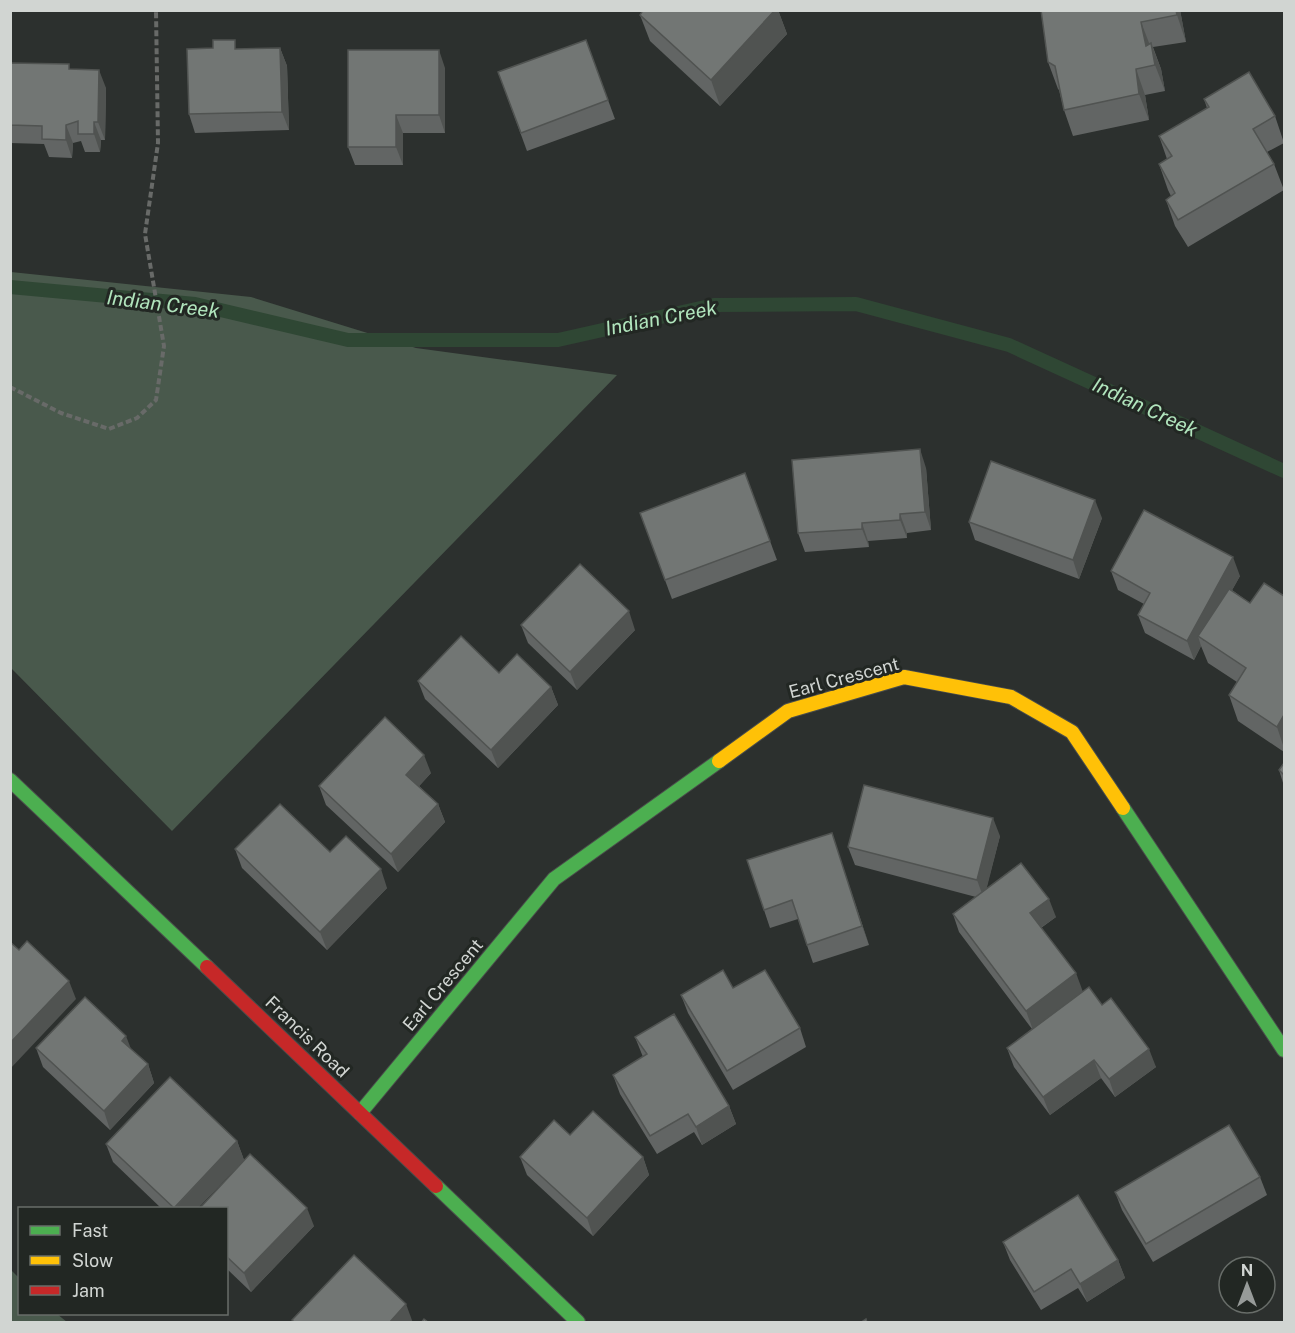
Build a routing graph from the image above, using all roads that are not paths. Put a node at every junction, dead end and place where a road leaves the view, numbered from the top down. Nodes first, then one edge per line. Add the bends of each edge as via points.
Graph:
1 (10, 780) edge
2 (1284, 1050) edge
3 (360, 1113) junction
4 (578, 1323) edge

1 - 3 street, Francis Road
2 - 3 street, Earl Crescent via 1072,732 1011,698 904,677 788,711 554,879
3 - 4 street, Francis Road

